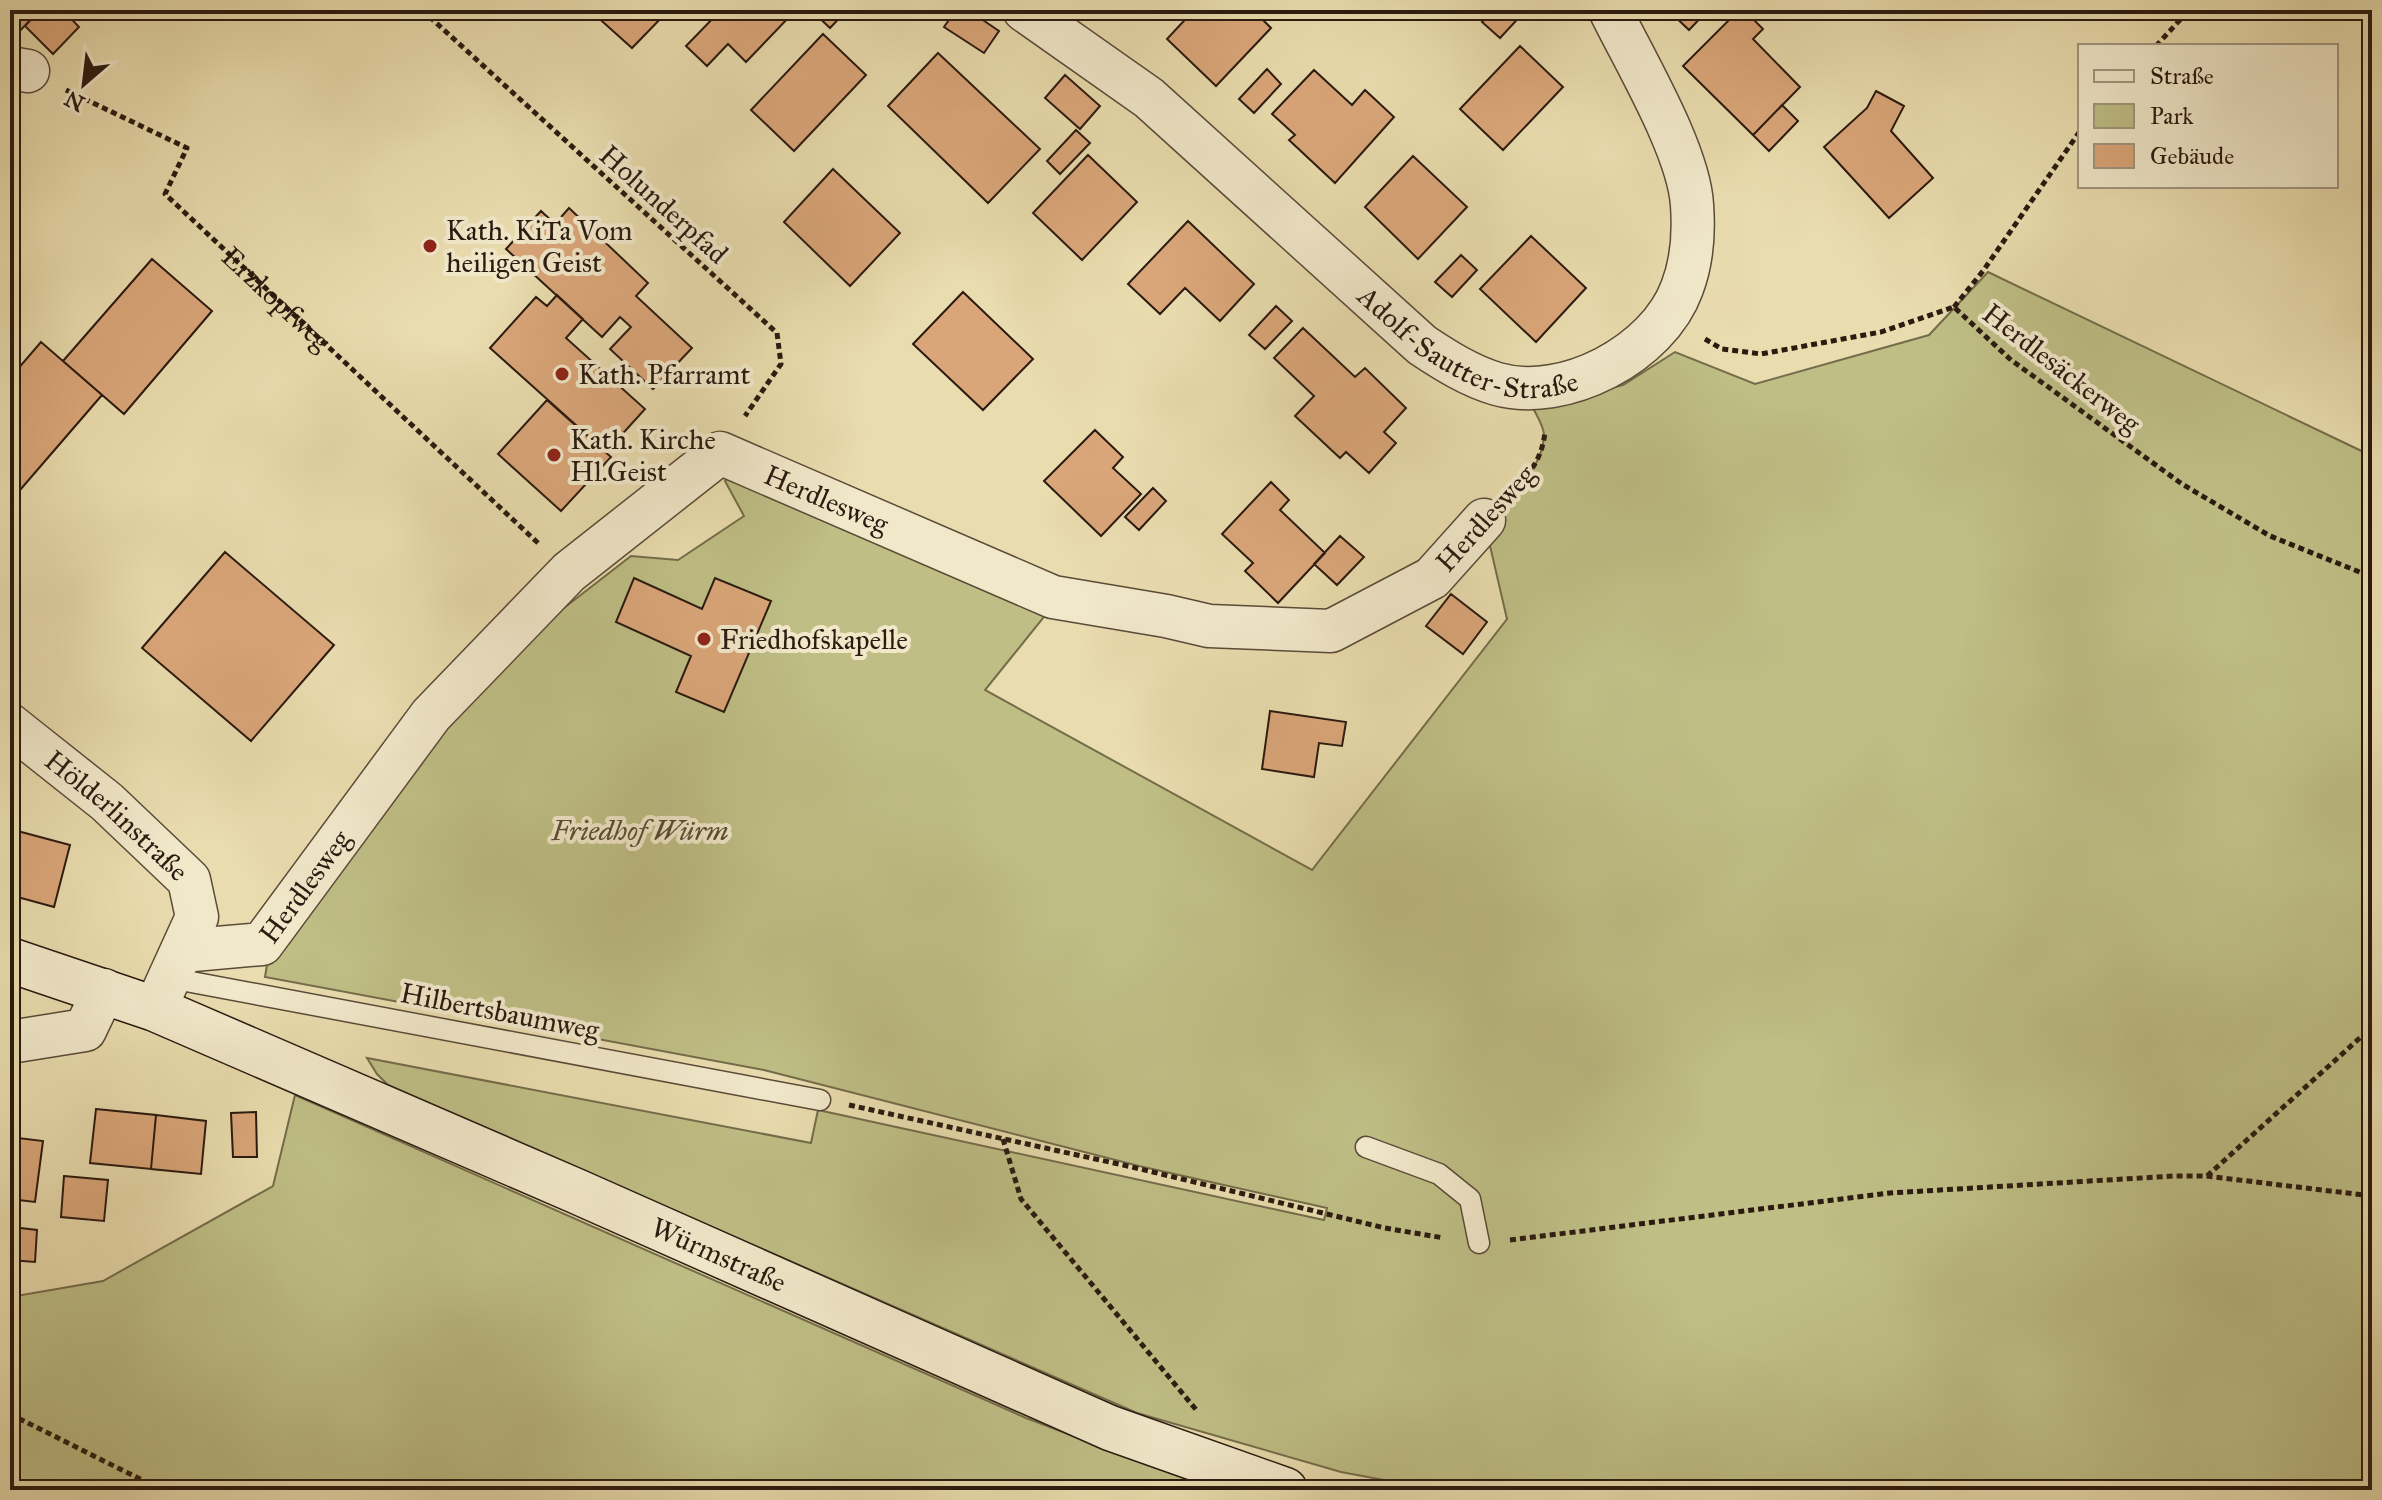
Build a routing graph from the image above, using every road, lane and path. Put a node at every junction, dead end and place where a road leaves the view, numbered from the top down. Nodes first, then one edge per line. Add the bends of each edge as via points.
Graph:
1 (422, 10) edge
2 (1024, 10) edge
3 (1610, 10) edge
4 (2189, 10) edge
5 (2158, 44) edge
6 (19, 70) edge
7 (2078, 134) edge
8 (1954, 307) junction
9 (1666, 317) junction
10 (1542, 388) junction
11 (720, 453) junction
12 (1484, 520) joint
13 (569, 572) junction
14 (2372, 577) edge
15 (10, 725) edge
16 (10, 960) edge
17 (169, 979) junction
18 (104, 990) junction
19 (2372, 1027) edge
20 (10, 1042) edge
21 (820, 1100) joint
22 (1003, 1139) junction
23 (1366, 1147) dead end
24 (2206, 1176) junction
25 (2372, 1196) edge
26 (1479, 1243) junction
27 (10, 1414) edge
28 (1204, 1419) dead end
29 (162, 1490) edge
30 (1285, 1490) edge

1 - 11 path, Holunderpfad via 777,333 781,364
2 - 10 street, Adolf-Sautter-Straße via 1149,98 1422,345 1456,368 1499,385
3 - 9 street, Adolf-Sautter-Straße via 1679,150 1693,202 1691,258 1682,291
4 - 5 path
6 - 13 path, Erzkopfweg via 187,148 165,194
7 - 8 path
8 - 9 path, Herdlesäckerweg via 1881,332 1761,354 1722,349
8 - 14 path, Herdlesäckerweg via 2011,360 2182,484 2270,536
9 - 10 street, Adolf-Sautter-Straße via 1643,343 1610,366
10 - 12 path, Herdlesweg via 1545,435 1539,457 1528,476
11 - 12 street, Herdlesweg via 1053,597 1209,626 1331,631 1432,578
11 - 13 street, Herdlesweg
13 - 17 street, Herdlesweg via 431,715 262,944
15 - 17 street, Hölderlinstraße via 107,802 189,880 197,917
16 - 18 street, Würmstraße
17 - 18 street, Würmstraße
17 - 21 lane, Hilbertsbaumweg
17 - 30 street, Würmstraße via 576,1191 1110,1428
18 - 20 street via 85,1030
19 - 24 path
21 - 22 path
22 - 26 path via 1385,1228
22 - 28 path via 1021,1199
23 - 26 lane via 1439,1174 1470,1199
24 - 25 path
24 - 26 path via 1890,1193
27 - 29 path

